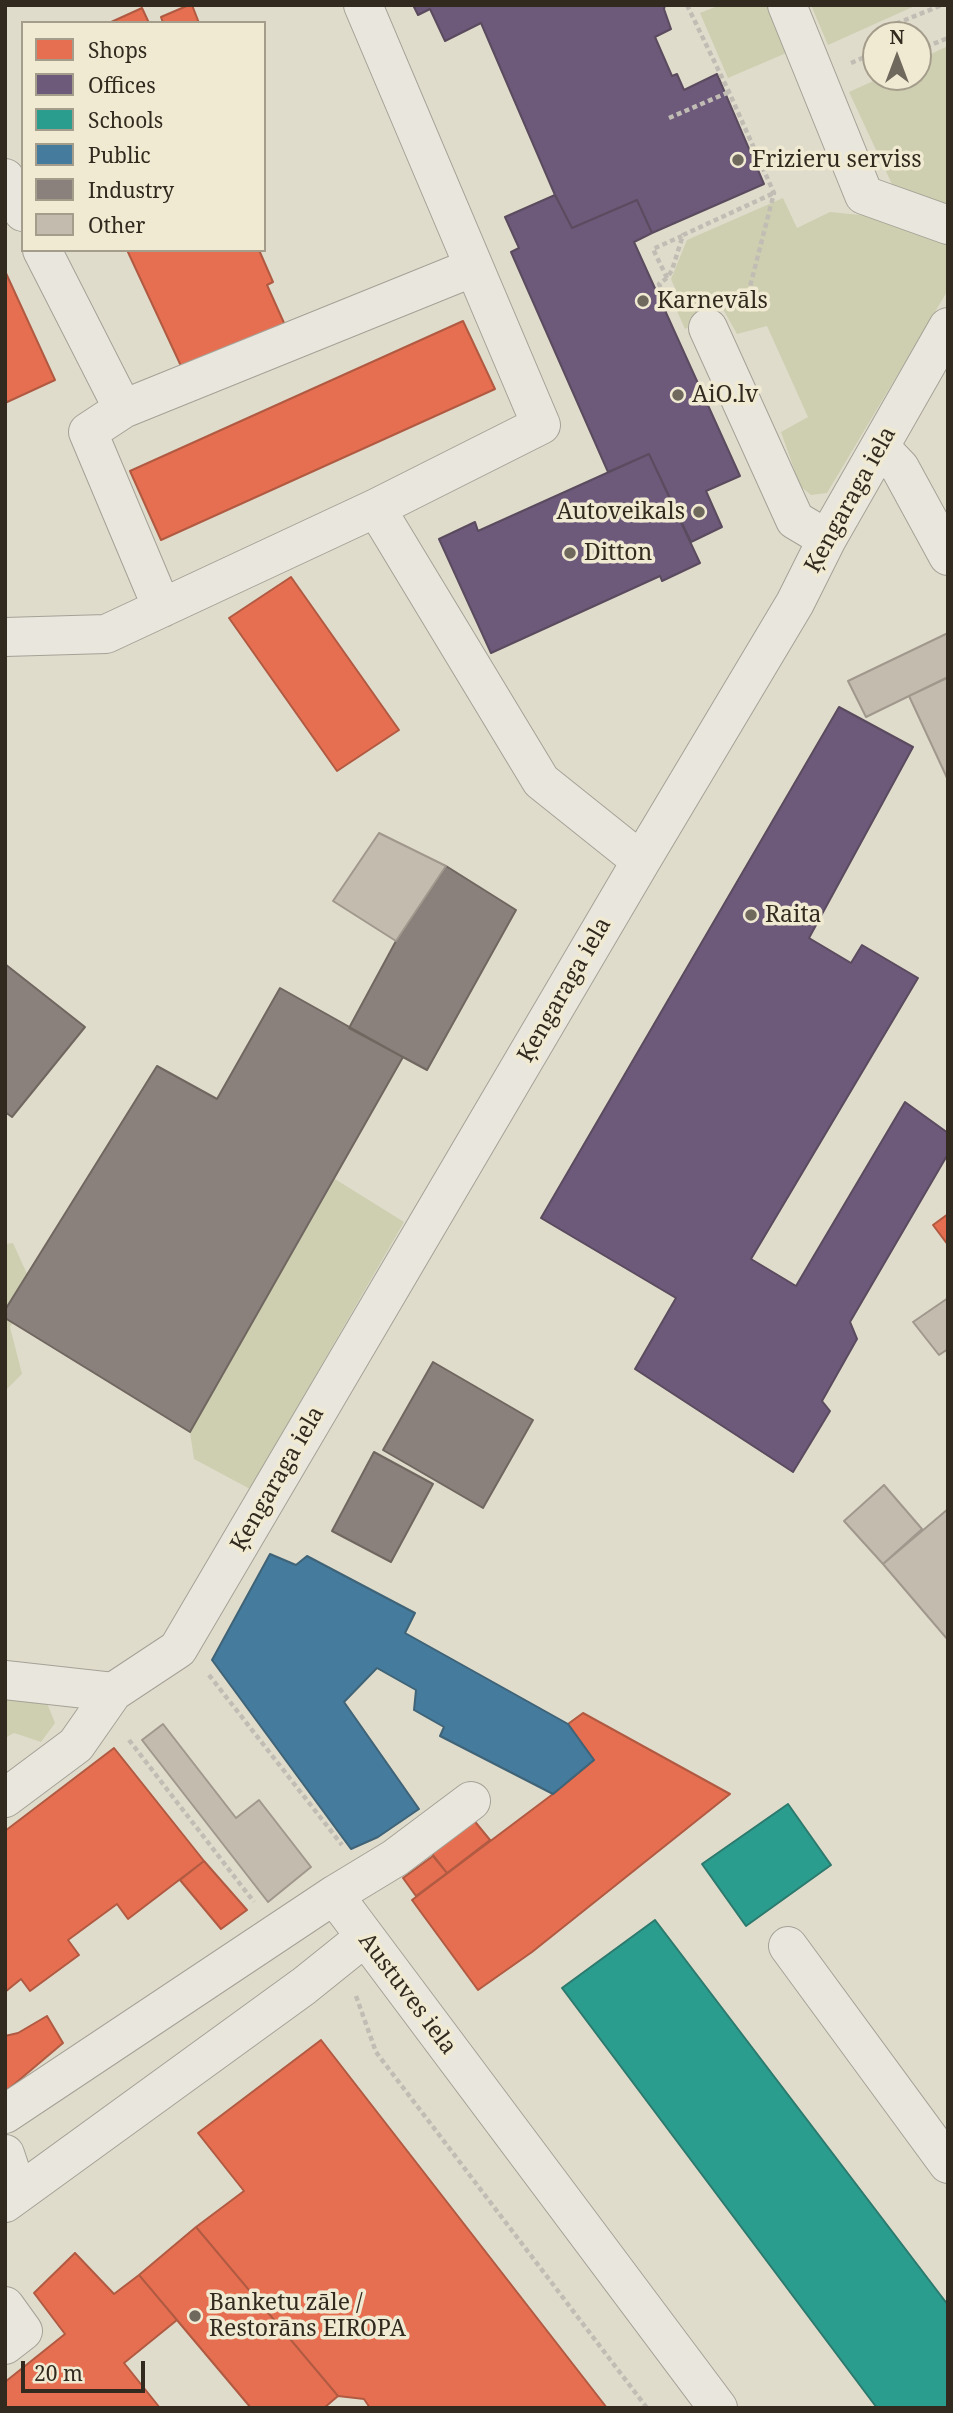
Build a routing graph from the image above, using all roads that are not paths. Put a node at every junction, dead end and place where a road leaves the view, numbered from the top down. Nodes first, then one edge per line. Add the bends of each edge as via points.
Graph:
1 (363, 5) edge
2 (788, 5) edge
3 (5, 178) edge
4 (21, 208) edge
5 (948, 225) edge
6 (43, 252) edge
7 (474, 267) junction
8 (948, 327) edge
9 (715, 343) road end
10 (123, 410) junction
11 (880, 447) junction
12 (376, 508) junction
13 (827, 539) junction
14 (948, 556) edge
15 (162, 608) junction
16 (5, 637) edge
17 (641, 861) junction
18 (5, 1680) edge
19 (113, 1692) junction
20 (5, 1798) edge
21 (471, 1801) dead end
22 (334, 1895) junction
23 (353, 1946) junction
24 (788, 1946) dead end
25 (6, 2116) edge
26 (5, 2154) edge
27 (948, 2164) edge
28 (12, 2198) edge
29 (5, 2306) edge
30 (5, 2345) edge
31 (718, 2408) edge

1 - 7 street
2 - 5 street via 864,195
3 - 4 street
6 - 10 street
7 - 10 street
7 - 12 street via 541,425
8 - 11 street, Ķengaraga iela
9 - 13 street via 795,520
10 - 15 street via 88,432
11 - 13 street, Ķengaraga iela
11 - 14 street via 900,468
12 - 15 street
12 - 17 street via 541,781
13 - 17 street, Ķengaraga iela via 795,603
15 - 16 street via 106,634
17 - 19 street, Ķengaraga iela via 190,1658
18 - 19 street
19 - 20 street via 76,1745
21 - 22 street via 395,1858
22 - 23 street, Austuves iela
22 - 25 street
23 - 28 street
23 - 31 street, Austuves iela
24 - 27 street
26 - 28 street
29 - 30 street via 23,2331

